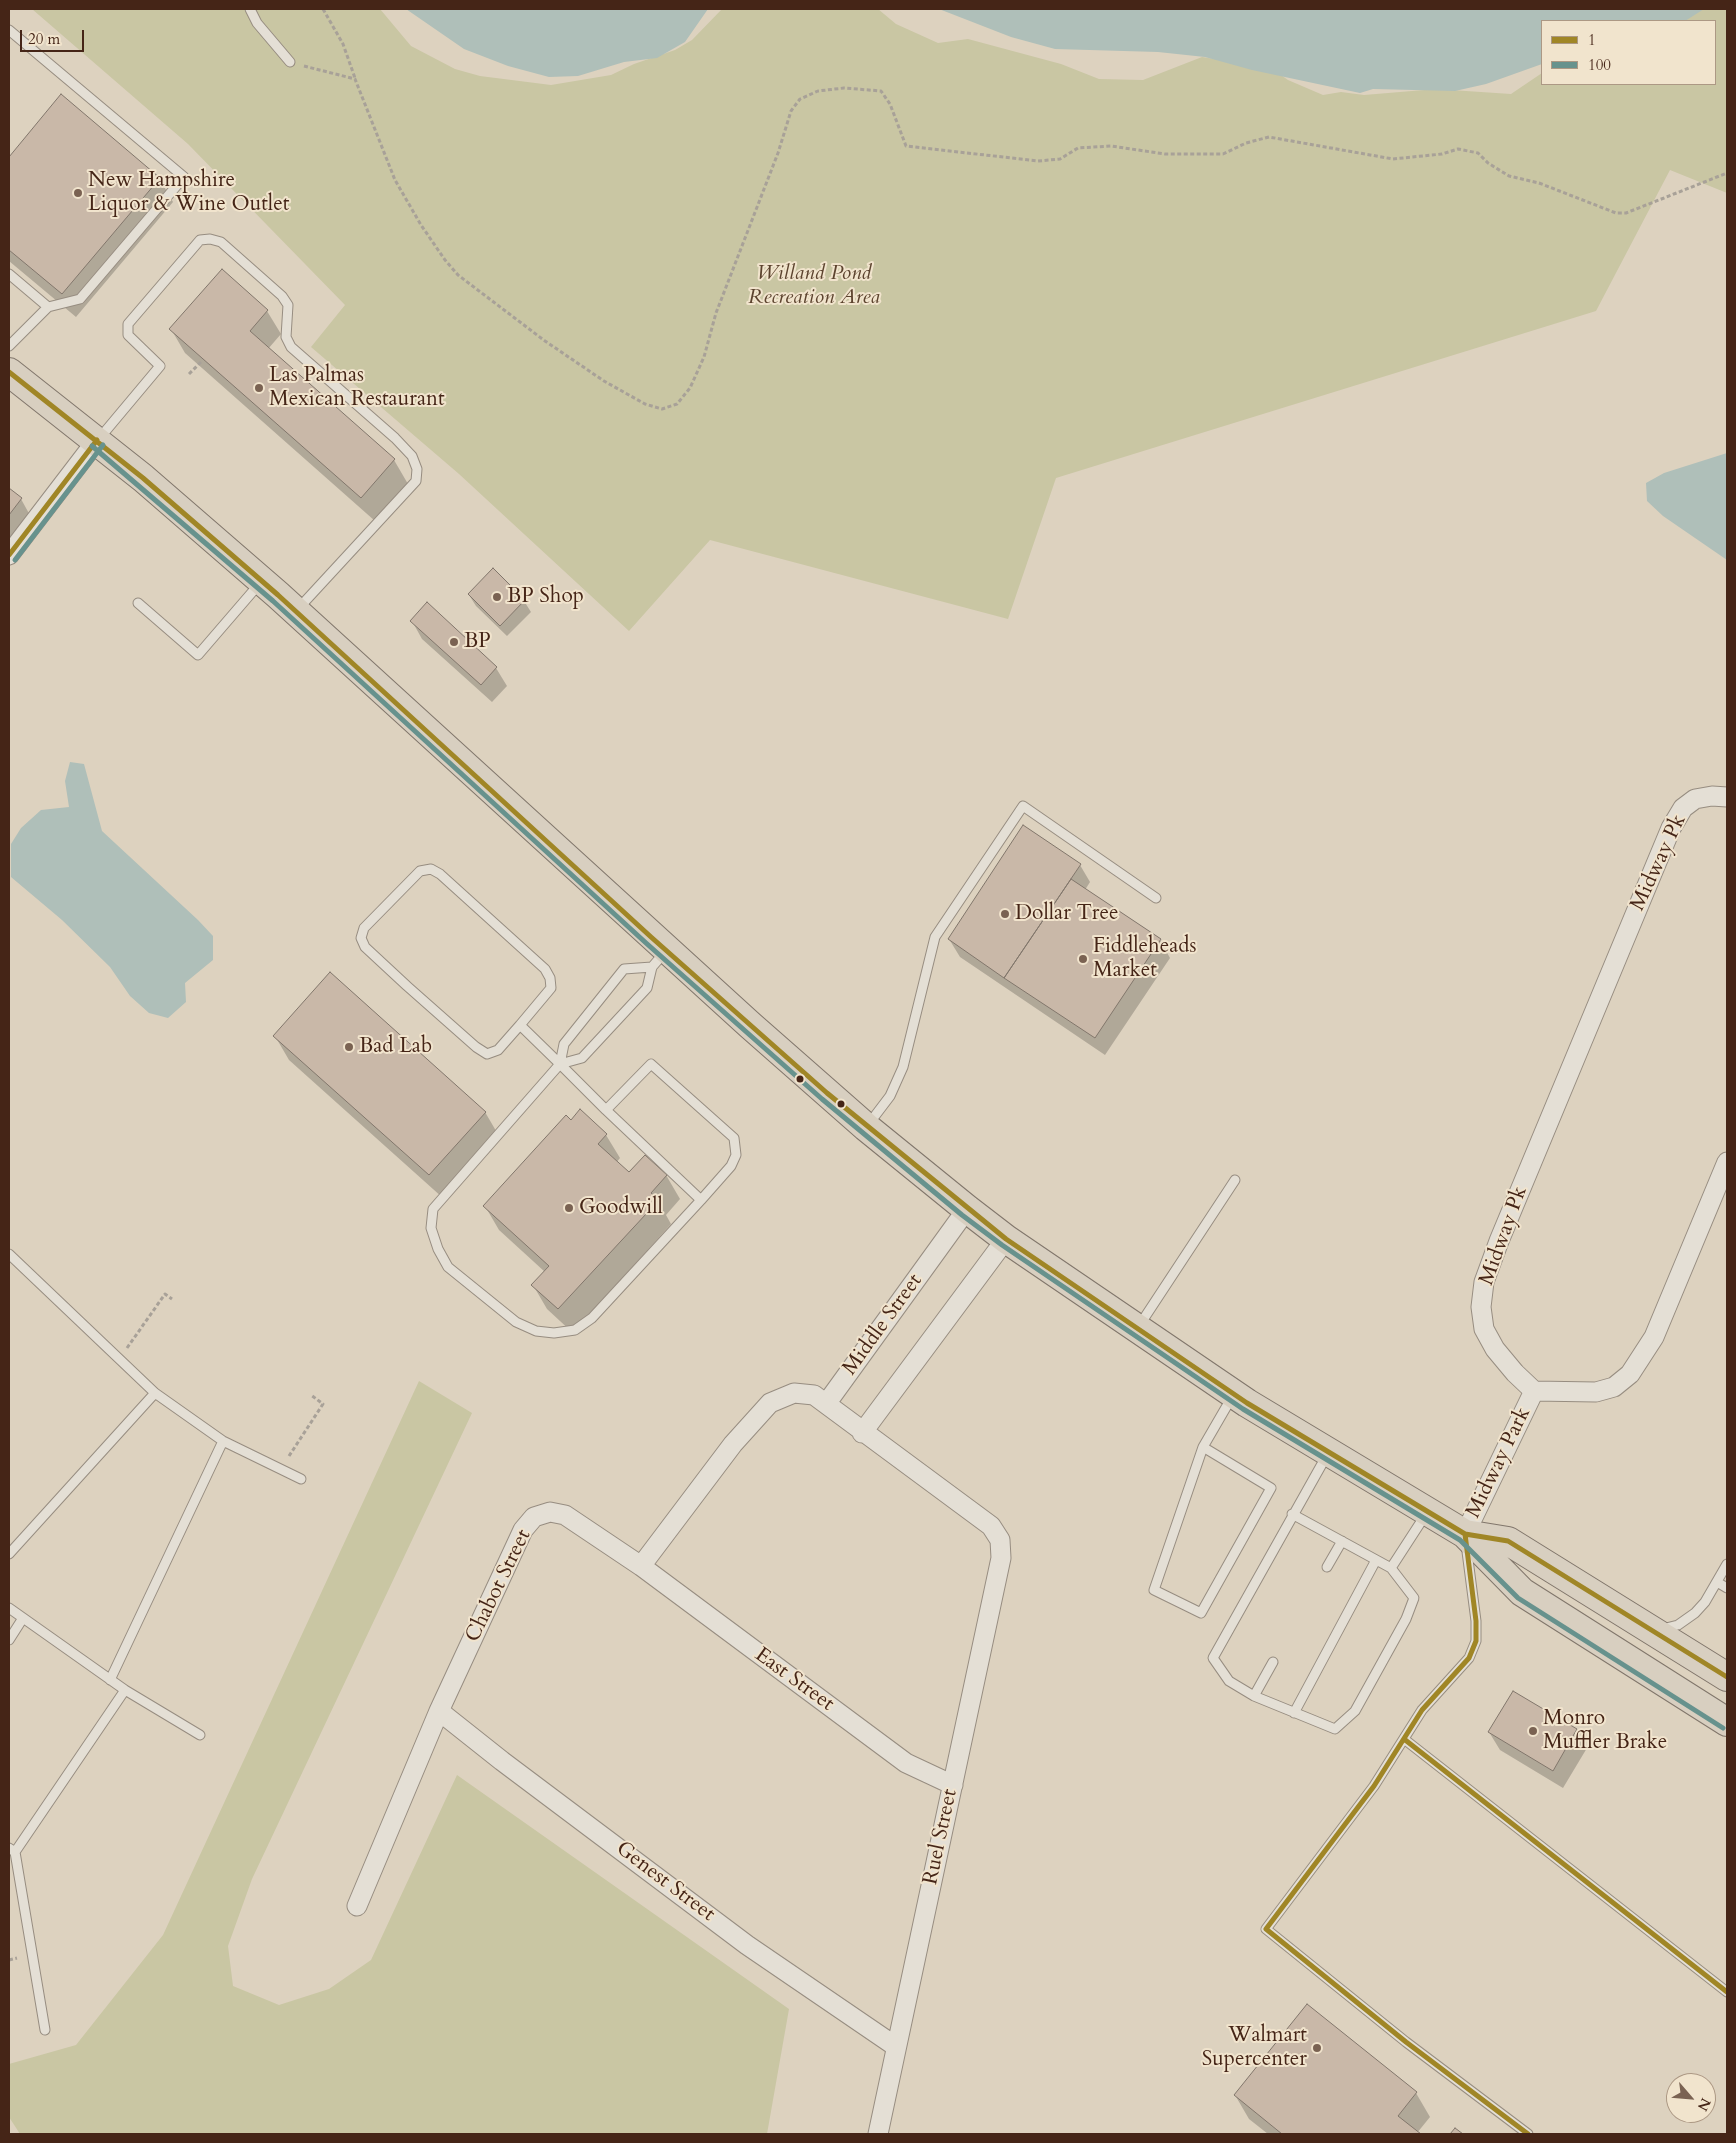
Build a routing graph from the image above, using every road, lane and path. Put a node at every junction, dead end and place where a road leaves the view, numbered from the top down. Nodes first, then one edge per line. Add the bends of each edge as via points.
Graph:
1 (250, 9) edge
2 (323, 9) edge
3 (9, 30) edge
4 (290, 62) joint
5 (355, 79) junction
6 (1727, 173) edge
7 (9, 274) edge
8 (48, 307) junction
9 (9, 346) edge
10 (202, 361) dead end
11 (9, 372) edge
12 (189, 374) dead end
13 (97, 440) junction
14 (9, 555) edge
15 (262, 581) junction
16 (138, 603) dead end
17 (296, 612) junction
18 (1727, 797) edge
19 (1156, 898) dead end
20 (659, 959) junction
21 (520, 1025) junction
22 (560, 1064) junction
23 (606, 1110) junction
24 (866, 1127) junction
25 (1727, 1162) edge
26 (1235, 1180) dead end
27 (701, 1200) junction
28 (968, 1209) junction
29 (1006, 1239) junction
30 (9, 1254) edge
31 (172, 1299) dead end
32 (1137, 1328) junction
33 (119, 1359) junction
34 (1534, 1391) junction
35 (155, 1393) junction
36 (1233, 1394) junction
37 (311, 1395) dead end
38 (826, 1404) junction
39 (862, 1433) junction
40 (223, 1441) junction
41 (1203, 1447) junction
42 (1328, 1452) junction
43 (280, 1469) junction
44 (301, 1479) dead end
45 (1427, 1512) junction
46 (1292, 1514) junction
47 (1465, 1534) junction
48 (1342, 1541) junction
49 (9, 1554) edge
50 (1376, 1560) junction
51 (1727, 1564) edge
52 (641, 1566) junction
53 (1328, 1566) dead end
54 (1391, 1568) junction
55 (1717, 1582) junction
56 (1727, 1588) edge
57 (9, 1608) edge
58 (23, 1618) junction
59 (1655, 1631) junction
60 (9, 1640) edge
61 (1273, 1662) dead end
62 (1727, 1677) edge
63 (110, 1680) junction
64 (124, 1690) junction
65 (1254, 1696) junction
66 (439, 1711) junction
67 (1294, 1713) junction
68 (1727, 1722) edge
69 (200, 1735) dead end
70 (1404, 1738) junction
71 (952, 1785) junction
72 (12, 1850) edge
73 (357, 1906) dead end
74 (1727, 1992) edge
75 (46, 2030) dead end
76 (896, 2046) junction
77 (878, 2134) edge
78 (1528, 2134) edge

1 - 4 lane via 257,23
2 - 5 path via 343,44
3 - 8 lane via 184,177 80,299
4 - 5 path
5 - 6 path via 395,180 445,260 458,274 545,341 604,381 644,404 662,410 677,404 690,388 704,357 716,313 775,162 791,111 800,99 818,91 844,88 881,92 890,104 906,146 1038,161 1060,159 1078,148 1111,146 1165,154 1222,154 1269,137 1393,159 1442,154 1458,148 1478,152 1488,163 1510,176 1626,213
7 - 8 lane
8 - 9 lane
10 - 12 path
11 - 13 main road
13 - 14 street
13 - 15 main road
13 - 17 lane via 160,366 128,336 128,324 200,240 221,242 282,296 288,305 286,337 291,346 395,438 412,456 417,469 416,481
15 - 16 lane via 198,655
15 - 17 main road
17 - 20 main road
18 - 34 street, Midway Pk via 1695,799 1682,808 1671,828 1484,1282 1481,1306 1484,1329 1514,1373
19 - 24 lane via 1023,806 935,937 903,1067 890,1096
20 - 22 lane via 647,988 582,1058
20 - 22 lane via 624,969 564,1044
20 - 24 main road
21 - 21 lane via 498,1050 487,1054 365,947 361,938 364,928 420,870 440,874 545,969 551,988
21 - 22 lane
22 - 23 lane
22 - 27 lane via 433,1209 431,1228 448,1267 516,1322 536,1332 575,1330 592,1318
23 - 27 lane
23 - 27 lane via 651,1064 734,1138 736,1154 731,1166
24 - 28 main road
25 - 34 street via 1654,1338 1630,1374 1614,1386 1596,1392
26 - 32 lane
28 - 29 main road
28 - 38 street, Middle Street
29 - 32 main road
29 - 39 street
30 - 33 lane
31 - 33 path via 165,1294
32 - 36 main road
33 - 35 lane
34 - 47 street, Midway Park
35 - 40 lane
35 - 49 lane
36 - 41 lane
36 - 42 main road
37 - 43 path via 324,1404
38 - 39 street
38 - 52 street via 814,1395 794,1393 770,1403 733,1444
39 - 71 street, Ruel Street via 990,1526 1000,1540 1000,1558
40 - 43 lane
40 - 63 lane
41 - 41 lane via 1154,1590 1201,1613 1271,1488
42 - 45 main road
42 - 46 lane
43 - 44 lane
45 - 47 main road
45 - 54 lane
46 - 48 lane
46 - 65 lane via 1213,1658 1229,1681
47 - 59 main road via 1508,1541
47 - 68 main road via 1522,1592
47 - 70 lane via 1476,1641 1469,1658 1427,1704
48 - 50 lane
48 - 53 lane
50 - 54 lane
50 - 67 lane
51 - 55 lane
52 - 66 street, Chabot Street via 565,1515 550,1512 534,1518 523,1530
52 - 71 street, East Street via 906,1762
54 - 67 lane via 1414,1598 1406,1619 1355,1711 1335,1729
55 - 56 lane
55 - 59 lane via 1695,1614 1678,1625
57 - 58 lane
58 - 60 lane
58 - 63 lane
59 - 62 main road
61 - 65 lane
63 - 64 lane
64 - 69 lane
64 - 72 lane
65 - 67 lane
66 - 73 street, Chabot Street
66 - 76 street, Genest Street via 747,1945
70 - 74 lane
70 - 78 lane via 1374,1786 1266,1929 1406,2042
71 - 76 street, Ruel Street
72 - 75 lane
76 - 77 street, Ruel Street

